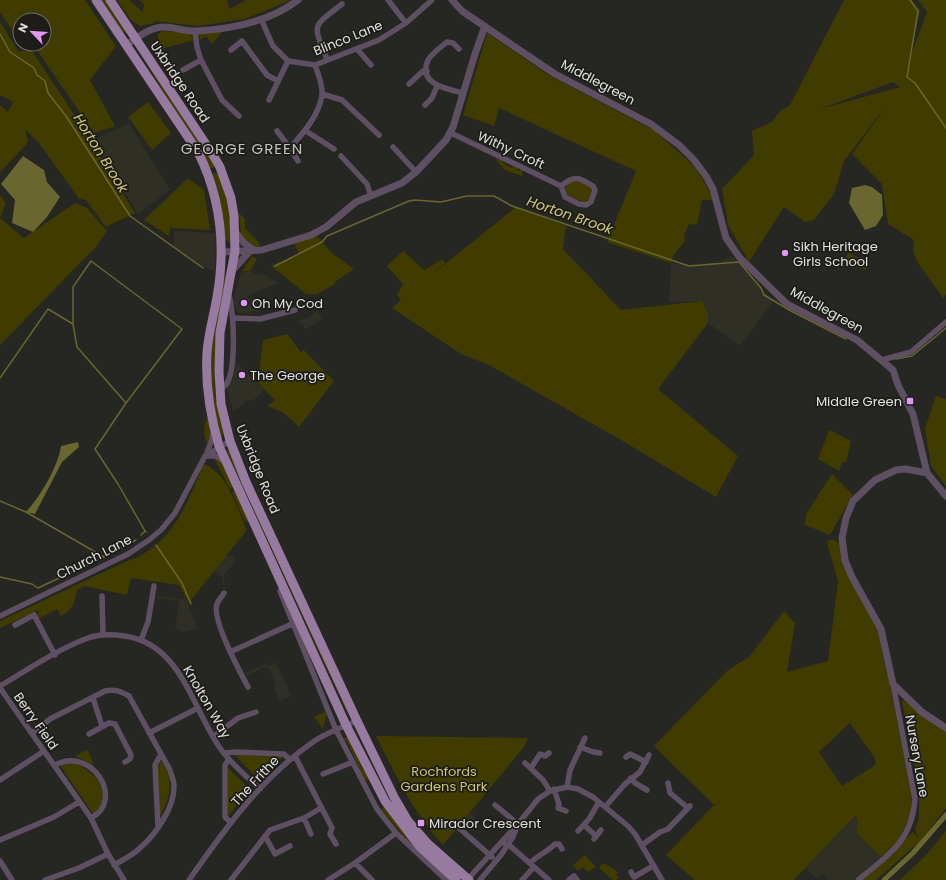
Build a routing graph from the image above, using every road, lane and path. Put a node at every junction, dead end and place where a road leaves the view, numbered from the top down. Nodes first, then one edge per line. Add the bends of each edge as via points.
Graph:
1 (96, 0) edge
2 (110, 0) edge
3 (298, 0) edge
4 (388, 0) edge
5 (432, 0) edge
6 (452, 0) edge
7 (342, 4) dead end
8 (261, 19) junction
9 (406, 23) junction
10 (485, 26) junction
11 (195, 31) junction
12 (135, 39) junction
13 (126, 45) junction
14 (357, 49) junction
15 (459, 49) dead end
16 (231, 50) dead end
17 (327, 59) junction
18 (201, 60) junction
19 (288, 61) junction
20 (315, 65) junction
21 (371, 65) dead end
22 (183, 70) dead end
23 (427, 70) junction
24 (278, 81) junction
25 (409, 84) dead end
26 (437, 86) junction
27 (463, 93) junction
28 (322, 94) junction
29 (269, 100) dead end
30 (425, 106) dead end
31 (239, 116) dead end
32 (277, 131) dead end
33 (306, 131) junction
34 (451, 134) junction
35 (379, 135) dead end
36 (393, 147) dead end
37 (290, 148) junction
38 (334, 149) dead end
39 (341, 156) dead end
40 (298, 161) dead end
41 (416, 172) junction
42 (561, 186) junction
43 (371, 196) junction
44 (235, 231) junction
45 (235, 251) junction
46 (252, 251) junction
47 (222, 252) junction
48 (232, 271) junction
49 (228, 293) junction
50 (295, 310) dead end
51 (233, 318) junction
52 (946, 322) edge
53 (882, 360) junction
54 (219, 390) junction
55 (213, 425) junction
56 (230, 441) junction
57 (219, 446) junction
58 (205, 456) junction
59 (227, 464) junction
60 (927, 473) junction
61 (946, 496) edge
62 (253, 528) dead end
63 (154, 586) dead end
64 (224, 593) dead end
65 (102, 596) dead end
66 (0, 616) edge
67 (294, 623) junction
68 (15, 625) dead end
69 (103, 634) junction
70 (141, 640) junction
71 (230, 652) junction
72 (55, 655) junction
73 (893, 684) junction
74 (0, 687) edge
75 (248, 687) dead end
76 (93, 698) junction
77 (198, 708) junction
78 (256, 712) dead end
79 (357, 721) junction
80 (346, 725) junction
81 (102, 726) junction
82 (946, 728) edge
83 (336, 730) junction
84 (32, 733) junction
85 (149, 733) junction
86 (89, 734) dead end
87 (214, 737) junction
88 (584, 738) dead end
89 (580, 746) junction
90 (44, 751) junction
91 (549, 753) dead end
92 (600, 753) dead end
93 (161, 754) junction
94 (227, 756) junction
95 (649, 756) dead end
96 (626, 757) dead end
97 (292, 758) junction
98 (125, 762) dead end
99 (353, 762) junction
100 (646, 762) junction
101 (525, 763) dead end
102 (55, 766) junction
103 (531, 768) junction
104 (324, 774) dead end
105 (631, 778) junction
106 (0, 780) edge
107 (668, 783) dead end
108 (567, 786) junction
109 (260, 790) junction
110 (552, 790) junction
111 (647, 790) dead end
112 (79, 802) junction
113 (599, 802) junction
114 (494, 805) dead end
115 (605, 807) junction
116 (322, 808) junction
117 (566, 811) dead end
118 (91, 818) junction
119 (304, 818) junction
120 (231, 823) junction
121 (518, 824) junction
122 (158, 826) junction
123 (584, 826) junction
124 (459, 828) dead end
125 (601, 830) dead end
126 (578, 831) dead end
127 (396, 833) junction
128 (311, 834) dead end
129 (265, 836) junction
130 (0, 840) edge
131 (500, 843) junction
132 (336, 844) dead end
133 (508, 844) junction
134 (642, 845) junction
135 (290, 846) dead end
136 (562, 848) dead end
137 (108, 854) junction
138 (490, 855) junction
139 (496, 860) junction
140 (0, 861) edge
141 (355, 863) junction
142 (114, 865) junction
143 (532, 865) junction
144 (653, 866) junction
145 (631, 872) dead end
146 (12, 880) edge
147 (45, 880) edge
148 (124, 880) edge
149 (189, 880) edge
150 (231, 880) edge
151 (328, 880) edge
152 (372, 880) edge
153 (446, 880) edge
154 (456, 880) edge
155 (468, 880) edge
156 (480, 880) edge
157 (522, 880) edge
158 (549, 880) edge
159 (569, 880) edge
160 (577, 880) edge
161 (662, 880) edge
162 (858, 880) edge

1 - 13 main road, Uxbridge Road
2 - 12 main road, Uxbridge Road
3 - 8 street via 289,7
4 - 9 street
5 - 9 street, Blinco Lane
6 - 10 street, Middlegreen via 462,11
7 - 17 street via 319,22 317,32
8 - 11 street via 234,27
8 - 19 street via 273,46
9 - 14 street, Blinco Lane via 379,40
10 - 27 street
10 - 53 street, Middlegreen via 555,74 651,124 679,145 706,176 713,189 726,238 740,258 787,304 857,340
11 - 12 street via 163,27
11 - 18 street
12 - 13 street
12 - 44 main road, Uxbridge Road via 220,167 231,198
13 - 47 main road, Uxbridge Road via 198,152 208,173 221,223
14 - 17 street, Blinco Lane
14 - 21 street
15 - 23 street via 453,43 446,42 429,59
16 - 24 street via 242,41 267,75
17 - 20 street, Blinco Lane
18 - 22 street
18 - 31 street via 222,100
19 - 20 street, Blinco Lane
19 - 24 street
20 - 28 street
23 - 25 street via 422,71
23 - 26 street via 429,80
24 - 29 street
26 - 27 street
26 - 30 street
27 - 34 street
28 - 33 street
28 - 35 street via 342,100
32 - 37 street
33 - 37 street
33 - 38 street
34 - 41 street
34 - 42 street, Withy Croft
36 - 41 street
37 - 40 street
39 - 43 street via 367,184
41 - 43 street via 402,183
42 - 42 street, Withy Croft via 565,197 586,205 591,202 595,190 593,186 576,178 570,178
43 - 46 street via 356,202 326,227 311,234
44 - 45 main road, Uxbridge Road
44 - 46 street
45 - 46 street
45 - 47 street
45 - 48 main road, Uxbridge Road
46 - 48 street
47 - 55 main road, Uxbridge Road via 218,296 207,352 208,401
48 - 49 main road, Uxbridge Road
49 - 51 street
49 - 54 main road, Uxbridge Road via 220,333
50 - 51 street via 260,319
51 - 54 street via 231,370 228,383
52 - 53 street via 912,352
53 - 60 street, Middlegreen via 893,370 913,414
54 - 56 main road, Uxbridge Road
55 - 57 main road, Uxbridge Road
55 - 58 street, Church Lane via 212,440
56 - 57 street, Church Lane
56 - 79 main road, Uxbridge Road via 246,482
57 - 58 street, Church Lane
57 - 59 main road, Uxbridge Road
58 - 59 street via 216,456
58 - 66 street, Church Lane via 175,513 149,540 128,554
59 - 80 main road, Uxbridge Road
60 - 61 street
60 - 73 street via 896,470 875,480 853,501 843,531 845,560 881,629
62 - 67 street
63 - 70 street via 148,622
64 - 71 street via 217,604 216,613
65 - 69 street
67 - 71 street
67 - 83 street
68 - 72 street via 34,615
69 - 70 street, Knolton Way
69 - 72 street, Knolton Way
70 - 77 street, Knolton Way via 161,651 171,662
71 - 75 street
72 - 74 street, Knolton Way
73 - 82 street via 922,712
73 - 162 street, Nursery Lane via 915,800 914,816 909,830 895,848
74 - 84 street, Berry Field
76 - 81 street
76 - 84 street via 50,719
76 - 85 street via 113,689 129,696
77 - 85 street
77 - 87 street, Knolton Way
78 - 87 street via 238,718
79 - 80 street, The Frithe
79 - 155 main road, Uxbridge Road via 408,821 428,844
80 - 83 street, The Frithe
80 - 154 main road, Uxbridge Road via 385,801 420,846
81 - 86 street
81 - 98 street via 115,724 131,755
83 - 97 street, The Frithe via 314,741
83 - 99 street
84 - 90 street, Berry Field
85 - 93 street
87 - 94 street, Knolton Way
88 - 89 street
89 - 92 street
89 - 108 street via 570,770
90 - 102 street, Berry Field
90 - 106 street
91 - 103 street via 545,756 540,754
93 - 122 street via 155,765
93 - 122 street via 174,783 168,809
94 - 97 street, Knolton Way via 236,752 284,754
94 - 109 street, Knolton Way
94 - 120 street, Knolton Way via 225,817
95 - 100 street
96 - 100 street via 630,754
97 - 109 street, The Frithe
97 - 116 street
99 - 104 street
99 - 127 street via 377,809
100 - 105 street via 640,772
101 - 103 street
102 - 112 street, Berry Field
102 - 118 street, Berry Field via 67,760 75,760 87,764 98,774 106,800 102,810
103 - 110 street
105 - 111 street
105 - 115 street
107 - 134 street via 670,793 689,807 668,829
108 - 110 street
108 - 113 street via 594,797
109 - 120 street, The Frithe
110 - 117 street via 559,804 558,808
110 - 121 street via 538,800
112 - 118 street, Berry Field
112 - 130 street via 54,817
113 - 115 street
113 - 123 street
114 - 121 street
115 - 134 street via 628,826
116 - 119 street
116 - 132 street via 332,828 330,834
118 - 137 street, Berry Field
119 - 128 street
119 - 129 street via 276,826
120 - 149 street, The Frithe
121 - 131 street
121 - 133 street
122 - 142 street via 139,850
123 - 125 street via 595,838
123 - 126 street
124 - 138 street
127 - 141 street
127 - 153 street
129 - 135 street via 275,854
129 - 150 street
131 - 133 street
131 - 138 street
133 - 139 street
133 - 143 street
134 - 144 street
136 - 143 street via 555,844 549,851 538,854
137 - 142 street, Berry Field
137 - 147 street
138 - 139 street
138 - 155 street
139 - 156 street
140 - 146 street
141 - 151 street
141 - 152 street
142 - 148 street, Berry Field
143 - 157 street
143 - 158 street
144 - 145 street via 634,877
144 - 161 street
159 - 160 street via 574,876

